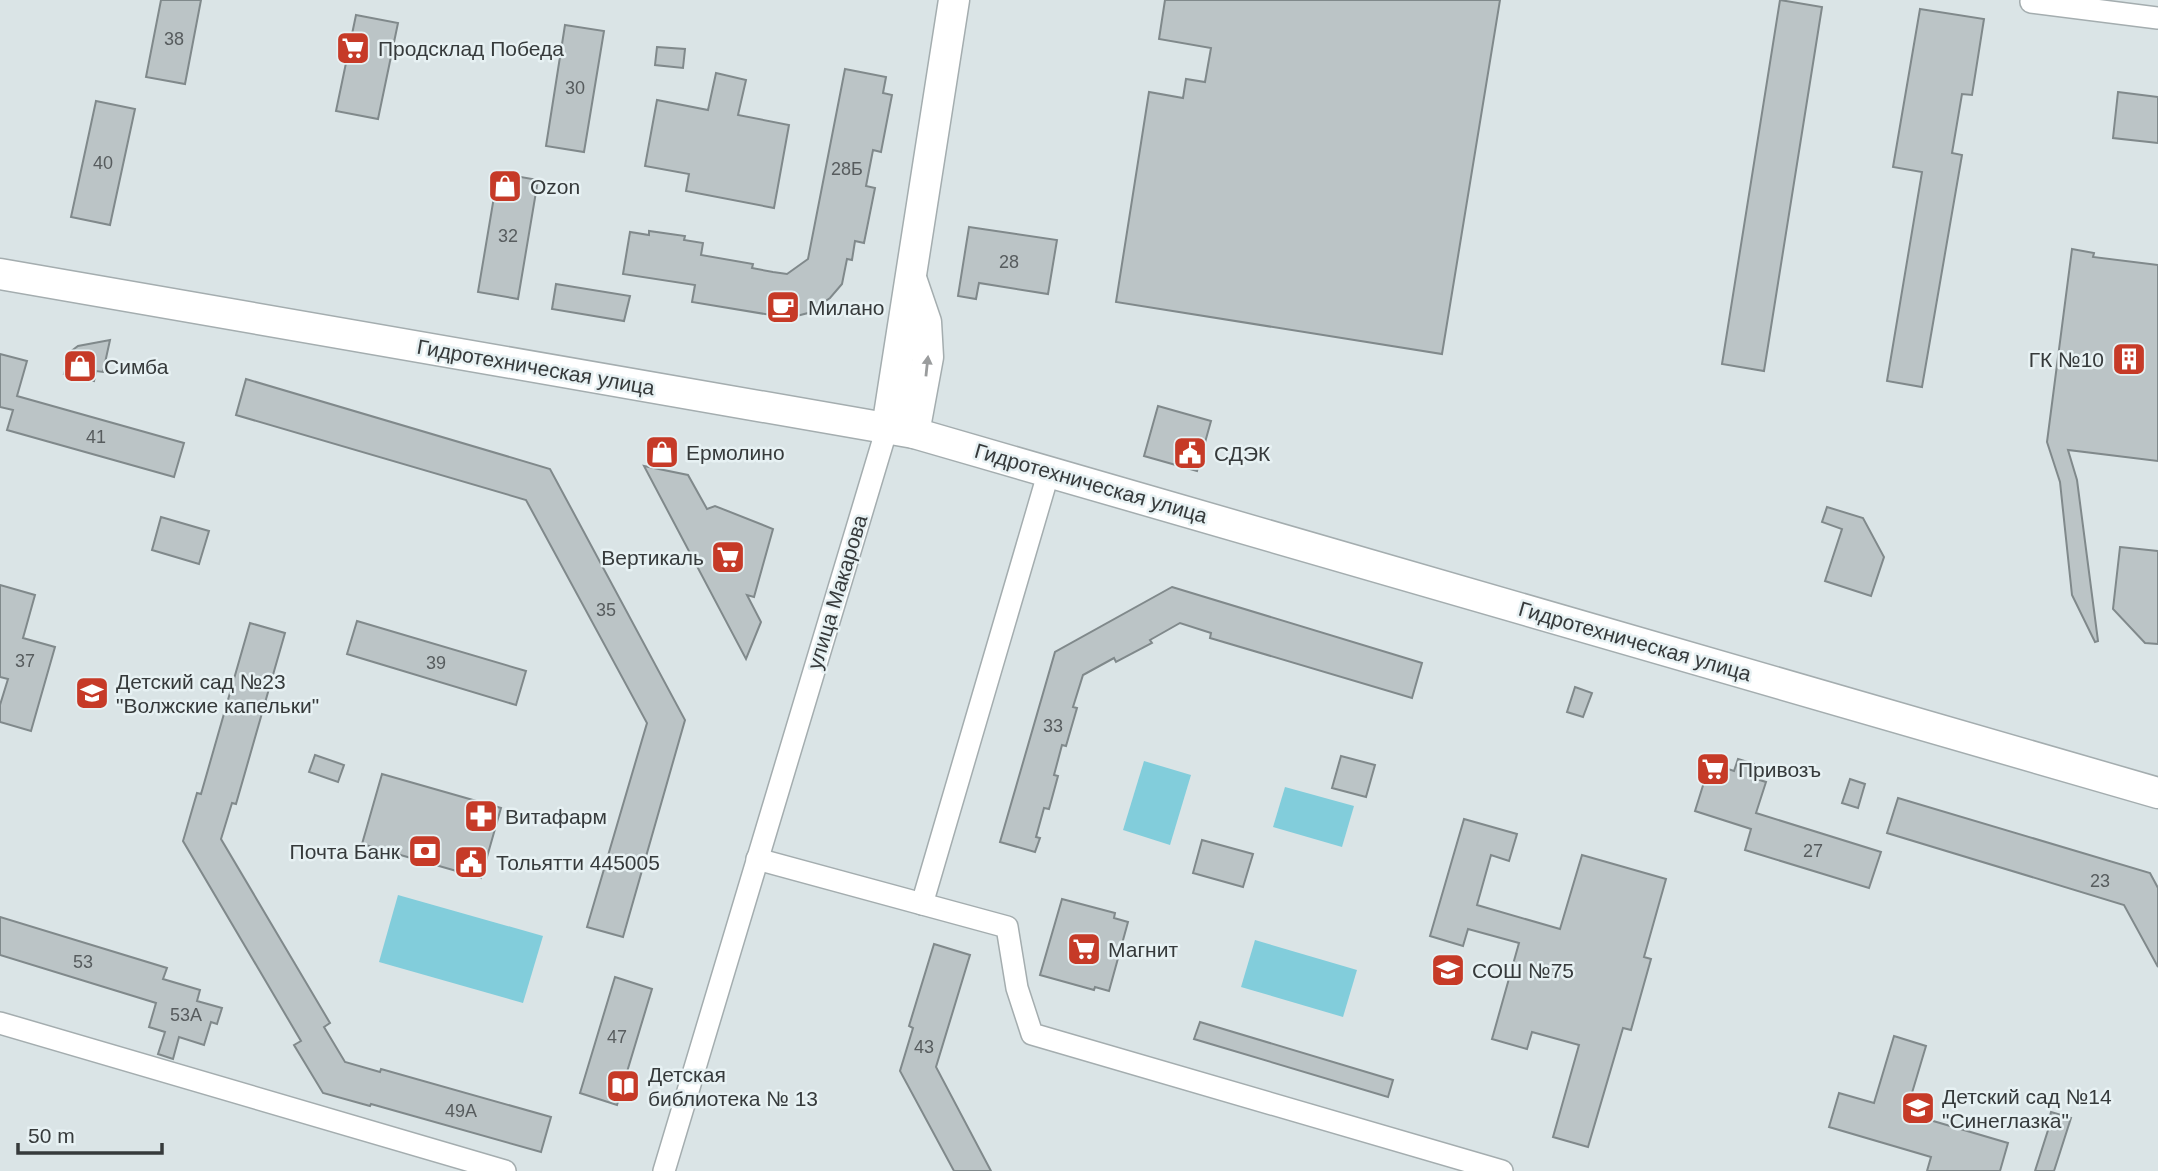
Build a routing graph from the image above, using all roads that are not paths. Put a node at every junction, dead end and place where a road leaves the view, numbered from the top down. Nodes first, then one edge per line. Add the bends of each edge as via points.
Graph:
1 (954, 0) edge
2 (2031, 2) dead end
3 (2158, 18) edge
4 (0, 274) edge
5 (900, 430) junction
6 (1049, 471) junction
7 (2158, 793) edge
8 (757, 859) junction
9 (922, 904) junction
10 (0, 1023) edge
11 (505, 1171) edge
12 (664, 1171) edge
13 (1502, 1171) edge

1 - 5 main road via 911,277 926,322 928,357
2 - 3 street
4 - 5 main road, Гидротехническая улица
5 - 6 main road, Гидротехническая улица
5 - 8 street, улица Макарова via 875,467
6 - 7 main road, Гидротехническая улица
6 - 9 street
8 - 9 street
8 - 12 street, улица Макарова
9 - 13 street via 1007,927 1017,988 1032,1034
10 - 11 street

